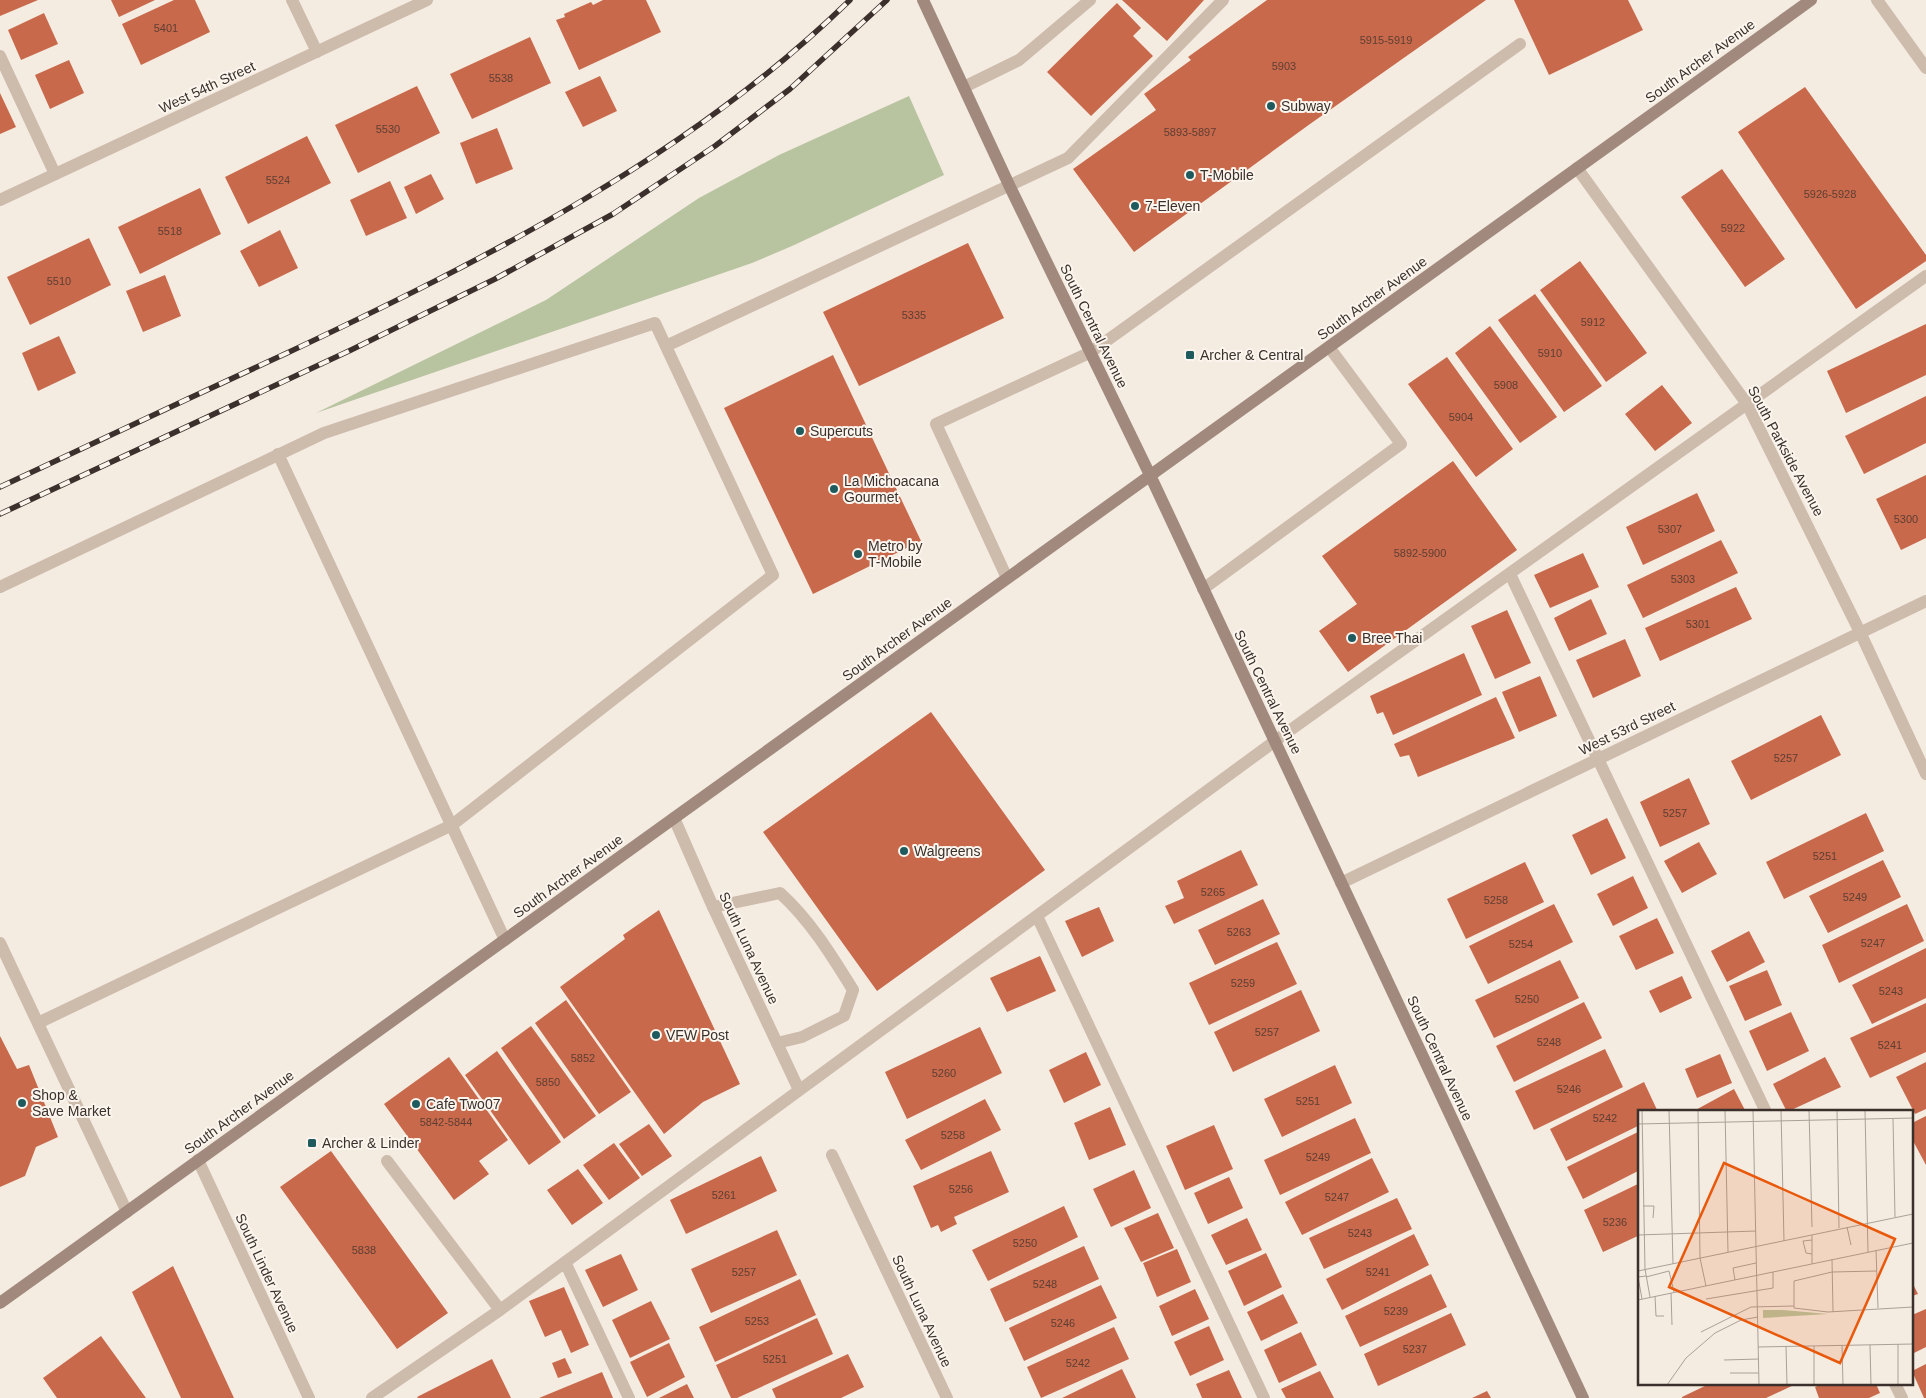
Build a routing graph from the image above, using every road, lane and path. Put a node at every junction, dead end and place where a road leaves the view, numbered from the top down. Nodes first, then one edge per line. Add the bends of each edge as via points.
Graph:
1 (292, 0) edge
2 (427, 0) edge
3 (923, 0) edge
4 (1090, 0) edge
5 (1224, 0) edge
6 (1811, 0) edge
7 (1877, 0) edge
8 (1520, 44) dead end
9 (317, 52) junction
10 (0, 56) edge
11 (1926, 68) edge
12 (964, 87) junction
13 (1577, 168) junction
14 (55, 174) junction
15 (1010, 187) junction
16 (0, 200) edge
17 (1926, 276) edge
18 (666, 346) junction
19 (1329, 346) junction
20 (1091, 352) junction
21 (1747, 404) junction
22 (278, 454) junction
23 (1150, 475) junction
24 (1510, 574) junction
25 (1007, 578) junction
26 (0, 587) edge
27 (1203, 589) junction
28 (1926, 601) edge
29 (1860, 632) junction
30 (1275, 741) junction
31 (1598, 759) junction
32 (1926, 774) edge
33 (674, 818) junction
34 (452, 825) junction
35 (1341, 883) junction
36 (714, 907) junction
37 (1037, 916) junction
38 (505, 940) junction
39 (0, 943) edge
40 (38, 1023) junction
41 (777, 1043) junction
42 (799, 1090) junction
43 (1765, 1110) edge
44 (832, 1155) dead end
45 (198, 1160) junction
46 (387, 1161) dead end
47 (127, 1212) junction
48 (565, 1262) junction
49 (0, 1303) edge
50 (500, 1310) junction
51 (1896, 1386) edge
52 (309, 1398) edge
53 (372, 1398) edge
54 (629, 1398) edge
55 (947, 1398) edge
56 (1264, 1398) edge
57 (1583, 1398) edge
58 (1902, 1398) edge

1 - 9 street
2 - 9 street, West 54th Street
3 - 12 main road, South Central Avenue
4 - 12 street via 1019,60
5 - 15 street via 1068,158
6 - 13 main road, South Archer Avenue
7 - 11 street
8 - 20 street
9 - 14 street, West 54th Street
10 - 14 street
12 - 15 main road, South Central Avenue
13 - 19 main road, South Archer Avenue
13 - 21 street, South Parkside Avenue
14 - 16 street, West 54th Street
15 - 18 street
15 - 20 main road, South Central Avenue
17 - 21 street
18 - 22 street via 655,323 324,433
18 - 34 street via 773,575
19 - 23 main road, South Archer Avenue
19 - 27 street via 1401,444
20 - 23 main road, South Central Avenue
20 - 25 street via 936,424
21 - 24 street
21 - 29 street, South Parkside Avenue
22 - 26 street
22 - 34 street
23 - 25 main road, South Archer Avenue
23 - 27 main road, South Central Avenue
24 - 30 street
24 - 31 street
25 - 33 main road, South Archer Avenue
27 - 30 main road, South Central Avenue
28 - 29 street, West 53rd Street
29 - 31 street, West 53rd Street
29 - 32 street, South Parkside Avenue
30 - 35 main road, South Central Avenue
30 - 37 street
31 - 35 street, West 53rd Street
31 - 43 street
33 - 36 street, South Luna Avenue
33 - 38 main road, South Archer Avenue
34 - 38 street
34 - 40 street
35 - 57 main road, South Central Avenue
36 - 41 street, South Luna Avenue
36 - 41 street via 780,893 793,904 852,990 844,1016 802,1037
37 - 42 street
37 - 56 street
38 - 45 main road, South Archer Avenue
39 - 40 street
40 - 47 street
41 - 42 street, South Luna Avenue
42 - 48 street
44 - 55 street, South Luna Avenue
45 - 47 main road, South Archer Avenue
45 - 52 street, South Linder Avenue
46 - 50 street
47 - 49 main road, South Archer Avenue
48 - 50 street
48 - 54 street
50 - 53 street
51 - 58 street

